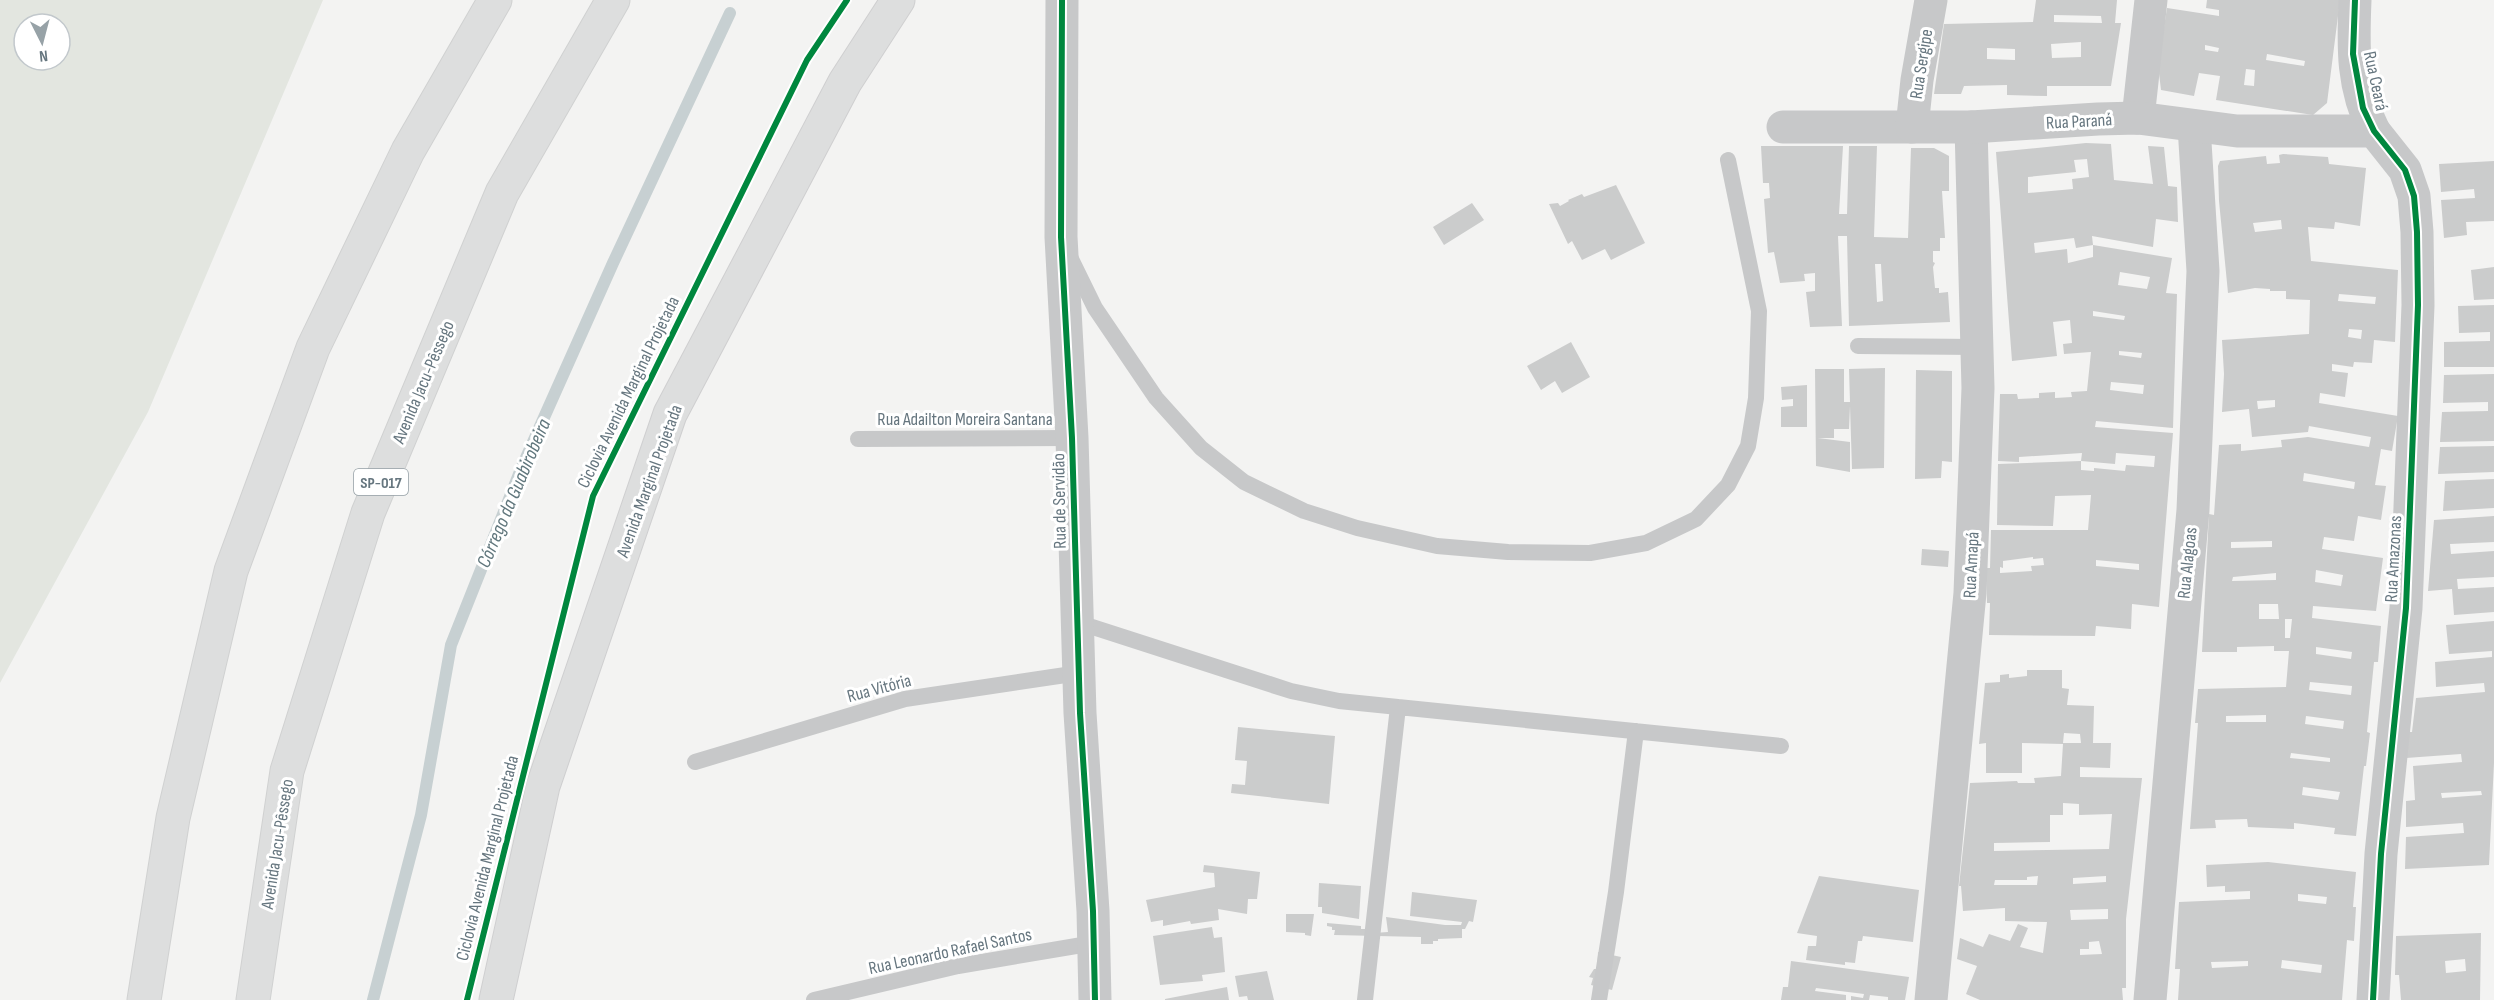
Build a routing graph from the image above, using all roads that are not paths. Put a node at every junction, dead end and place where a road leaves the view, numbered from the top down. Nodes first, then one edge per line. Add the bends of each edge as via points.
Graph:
1 (495, 0) edge
2 (613, 0) edge
3 (898, 0) edge
4 (1062, 0) edge
5 (1931, 0) edge
6 (2151, 0) edge
7 (2355, 0) edge
8 (2138, 118) junction
9 (2194, 126) junction
10 (1783, 127) dead end
11 (1912, 127) junction
12 (1971, 128) junction
13 (2374, 131) junction
14 (1728, 160) dead end
15 (1061, 237) junction
16 (1858, 346) dead end
17 (1978, 347) junction
18 (1072, 438) junction
19 (858, 439) dead end
20 (1077, 622) junction
21 (1079, 673) junction
22 (1398, 707) junction
23 (1636, 731) junction
24 (1781, 746) dead end
25 (695, 762) dead end
26 (1094, 943) junction
27 (1095, 999) edge
28 (144, 1000) edge
29 (253, 1000) edge
30 (495, 1000) edge
31 (814, 1000) edge
32 (1365, 1000) edge
33 (1599, 1000) edge
34 (1931, 1000) edge
35 (2150, 1000) edge
36 (2373, 1000) edge

1 - 28 main road via 408,152 313,348 231,571 173,818
2 - 29 main road, Avenida Jacu-Pêssego / SP-017 via 502,193 368,513 287,771
3 - 30 main road, Avenida Marginal Projetada via 845,82 670,414 543,786
4 - 15 street, Rua de Servidão
5 - 11 street, Rua Sergipe
6 - 8 street
7 - 13 street, Rua Ceará via 2353,54 2362,108
8 - 9 street, Rua Paraná
8 - 12 street, Rua Paraná
9 - 13 street, Rua Paraná via 2282,132
9 - 35 street, Rua Alagoas via 2203,271 2193,510
10 - 11 street, Rua Paraná
11 - 12 street, Rua Paraná
12 - 17 street, Rua Amapá
13 - 36 street, Rua Amazonas via 2405,170 2414,196 2418,305 2406,608 2381,854
14 - 15 lane via 1760,311 1756,398 1748,446 1728,485 1696,519 1646,543 1590,553 1437,546 1304,511 1244,482 1201,448 1156,398 1095,308
15 - 18 street, Rua de Servidão
16 - 17 lane
17 - 34 street, Rua Amapá via 1970,593
18 - 19 lane, Rua Adailton Moreira Santana
18 - 20 street, Rua de Servidão
20 - 21 street, Rua de Servidão
20 - 22 lane via 1291,691 1339,702
21 - 25 lane, Rua Vitória via 905,699
21 - 26 street, Rua de Servidão
22 - 23 lane
22 - 32 lane
23 - 24 lane
23 - 33 lane
26 - 27 street, Rua de Servidão
26 - 31 lane, Rua Leonardo Rafael Santos via 958,966

